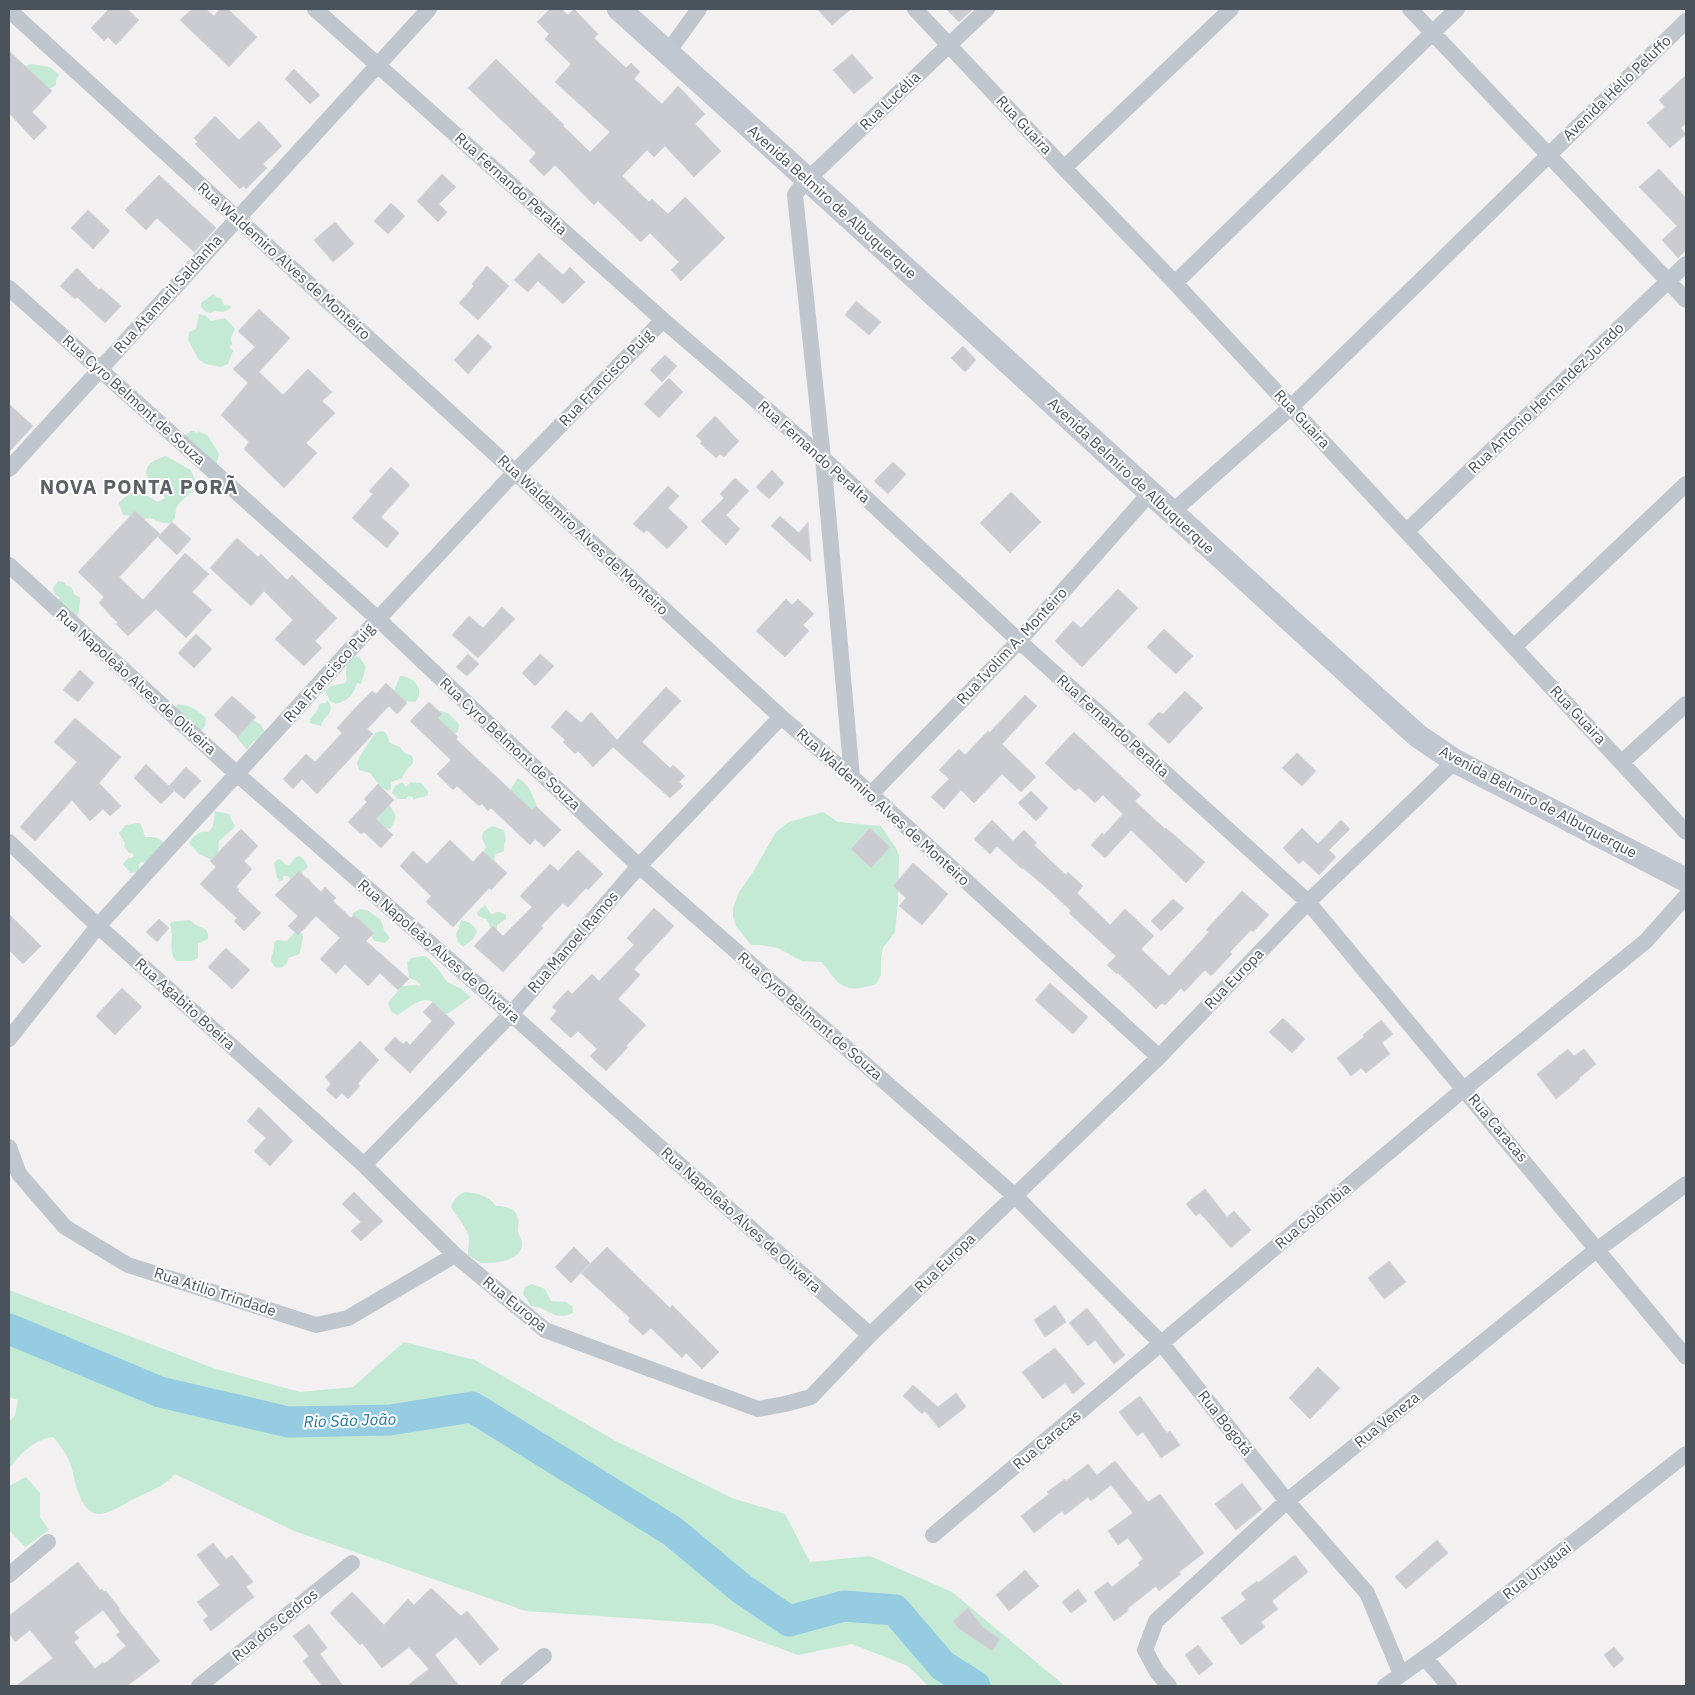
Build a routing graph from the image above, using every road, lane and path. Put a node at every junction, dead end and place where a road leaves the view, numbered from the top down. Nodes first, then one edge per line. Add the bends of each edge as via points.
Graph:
1 (315, 9) edge
2 (428, 9) edge
3 (619, 9) edge
4 (699, 9) edge
5 (916, 9) edge
6 (987, 9) edge
7 (1231, 9) edge
8 (1410, 9) edge
9 (1457, 9) edge
10 (9, 10) edge
11 (1686, 21) edge
12 (1431, 32) junction
13 (949, 44) junction
14 (668, 52) junction
15 (377, 65) junction
16 (1548, 155) junction
17 (1064, 168) junction
18 (802, 187) junction
19 (237, 218) junction
20 (1686, 264) edge
21 (1668, 281) junction
22 (1175, 283) junction
23 (9, 288) edge
24 (1686, 300) edge
25 (663, 320) junction
26 (99, 370) junction
27 (1291, 407) junction
28 (823, 458) junction
29 (9, 469) edge
30 (515, 472) junction
31 (1686, 484) edge
32 (1150, 494) junction
33 (1171, 513) junction
34 (1407, 531) junction
35 (9, 565) edge
36 (378, 619) junction
37 (1019, 641) junction
38 (1514, 647) junction
39 (1686, 704) edge
40 (781, 717) junction
41 (1455, 761) junction
42 (1622, 762) junction
43 (237, 774) junction
44 (852, 777) junction
45 (871, 794) junction
46 (1686, 832) edge
47 (9, 842) edge
48 (639, 866) junction
49 (1686, 880) edge
50 (1686, 896) edge
51 (1308, 902) junction
52 (98, 926) junction
53 (511, 1014) junction
54 (9, 1039) edge
55 (1159, 1057) junction
56 (1465, 1088) junction
57 (9, 1147) edge
58 (364, 1165) junction
59 (1686, 1184) edge
60 (1016, 1196) junction
61 (1598, 1249) junction
62 (455, 1255) junction
63 (870, 1335) junction
64 (1162, 1344) junction
65 (1686, 1357) edge
66 (1686, 1454) edge
67 (1287, 1501) junction
68 (933, 1535) dead end
69 (48, 1542) dead end
70 (352, 1563) dead end
71 (9, 1575) edge
72 (544, 1656) dead end
73 (1425, 1658) junction
74 (1401, 1674) junction
75 (199, 1686) edge
76 (508, 1686) edge
77 (1169, 1686) edge
78 (1385, 1686) edge
79 (1450, 1686) edge

1 - 15 street, Rua Fernando Peralta
2 - 15 street, Rua Atamaril Saldanha
3 - 14 main road, Avenida Belmiro de Albuquerque
4 - 14 street
5 - 13 street, Rua Guaira
6 - 13 street, Rua Lucélia
7 - 17 street
8 - 12 street
9 - 12 street
10 - 19 street, Rua Waldemiro Alves de Monteiro
11 - 16 street, Avenida Hélio Peluffo
12 - 16 street
12 - 22 street
13 - 17 street, Rua Guaira
13 - 18 street, Rua Lucélia
14 - 18 main road, Avenida Belmiro de Albuquerque
15 - 19 street, Rua Atamaril Saldanha
15 - 25 street, Rua Fernando Peralta
16 - 21 street
16 - 27 street, Avenida Hélio Peluffo
17 - 22 street, Rua Guaira
18 - 28 street
18 - 32 main road, Avenida Belmiro de Albuquerque
19 - 26 street, Rua Atamaril Saldanha
19 - 30 street, Rua Waldemiro Alves de Monteiro
20 - 21 street, Rua Antonio Hernandez Jurado
21 - 24 street
21 - 34 street, Rua Antonio Hernandez Jurado
22 - 27 street, Rua Guaira
23 - 26 street, Rua Cyro Belmont de Souza
25 - 28 street, Rua Fernando Peralta
25 - 30 street, Rua Francisco Puig
26 - 29 street, Rua Atamaril Saldanha
26 - 36 street, Rua Cyro Belmont de Souza
27 - 33 street, Avenida Hélio Peluffo
27 - 34 street, Rua Guaira
28 - 37 street, Rua Fernando Peralta
28 - 44 street
30 - 36 street, Rua Francisco Puig
30 - 40 street, Rua Waldemiro Alves de Monteiro
31 - 38 street
32 - 33 main road, Avenida Belmiro de Albuquerque
32 - 37 street, Rua Ivolim A. Monteiro
33 - 41 main road, Avenida Belmiro de Albuquerque via 1418,736
34 - 38 street, Rua Guaira
35 - 43 street, Rua Napoleão Alves de Oliveira
36 - 43 street, Rua Francisco Puig
36 - 48 street, Rua Cyro Belmont de Souza
37 - 45 street, Rua Ivolim A. Monteiro
37 - 51 street, Rua Fernando Peralta
38 - 42 street, Rua Guaira
39 - 42 street
40 - 44 street, Rua Waldemiro Alves de Monteiro
40 - 48 street, Rua Manoel Ramos
41 - 49 main road, Avenida Belmiro de Albuquerque
41 - 51 street, Rua Europa
42 - 46 street, Rua Guaira
43 - 52 street, Rua Francisco Puig
43 - 53 street, Rua Napoleão Alves de Oliveira
44 - 45 street, Rua Waldemiro Alves de Monteiro
45 - 55 street, Rua Waldemiro Alves de Monteiro
47 - 52 street, Rua Agabito Boeira
48 - 53 street, Rua Manoel Ramos
48 - 60 street, Rua Cyro Belmont de Souza
50 - 56 street, Rua Colômbia via 1646,941
51 - 55 street, Rua Europa
51 - 56 street, Rua Caracas
52 - 54 street, Rua Francisco Puig
52 - 58 street, Rua Agabito Boeira
53 - 58 street, Rua Manoel Ramos
53 - 63 street, Rua Napoleão Alves de Oliveira
55 - 60 street, Rua Europa
56 - 61 street, Rua Caracas
56 - 64 street, Rua Colômbia
57 - 62 street, Rua Atilio Trindade via 19,1174 65,1227 128,1265 316,1324 348,1318
58 - 62 street, Rua Europa
59 - 61 street, Rua Veneza
60 - 63 street, Rua Europa
60 - 64 street, Rua Bogotá
61 - 65 street, Rua Caracas
61 - 67 street, Rua Veneza
62 - 63 street, Rua Europa via 545,1330 758,1408 811,1397
64 - 67 street, Rua Bogotá
64 - 68 street, Rua Caracas
66 - 73 street, Rua Uruguai
67 - 74 street, Rua Bogotá via 1367,1593
67 - 77 street, Rua Veneza via 1156,1621 1145,1650
69 - 71 street
70 - 75 street, Rua dos Cedros
72 - 76 street
73 - 74 street, Rua Uruguai
73 - 79 street
74 - 78 street, Rua Uruguai

